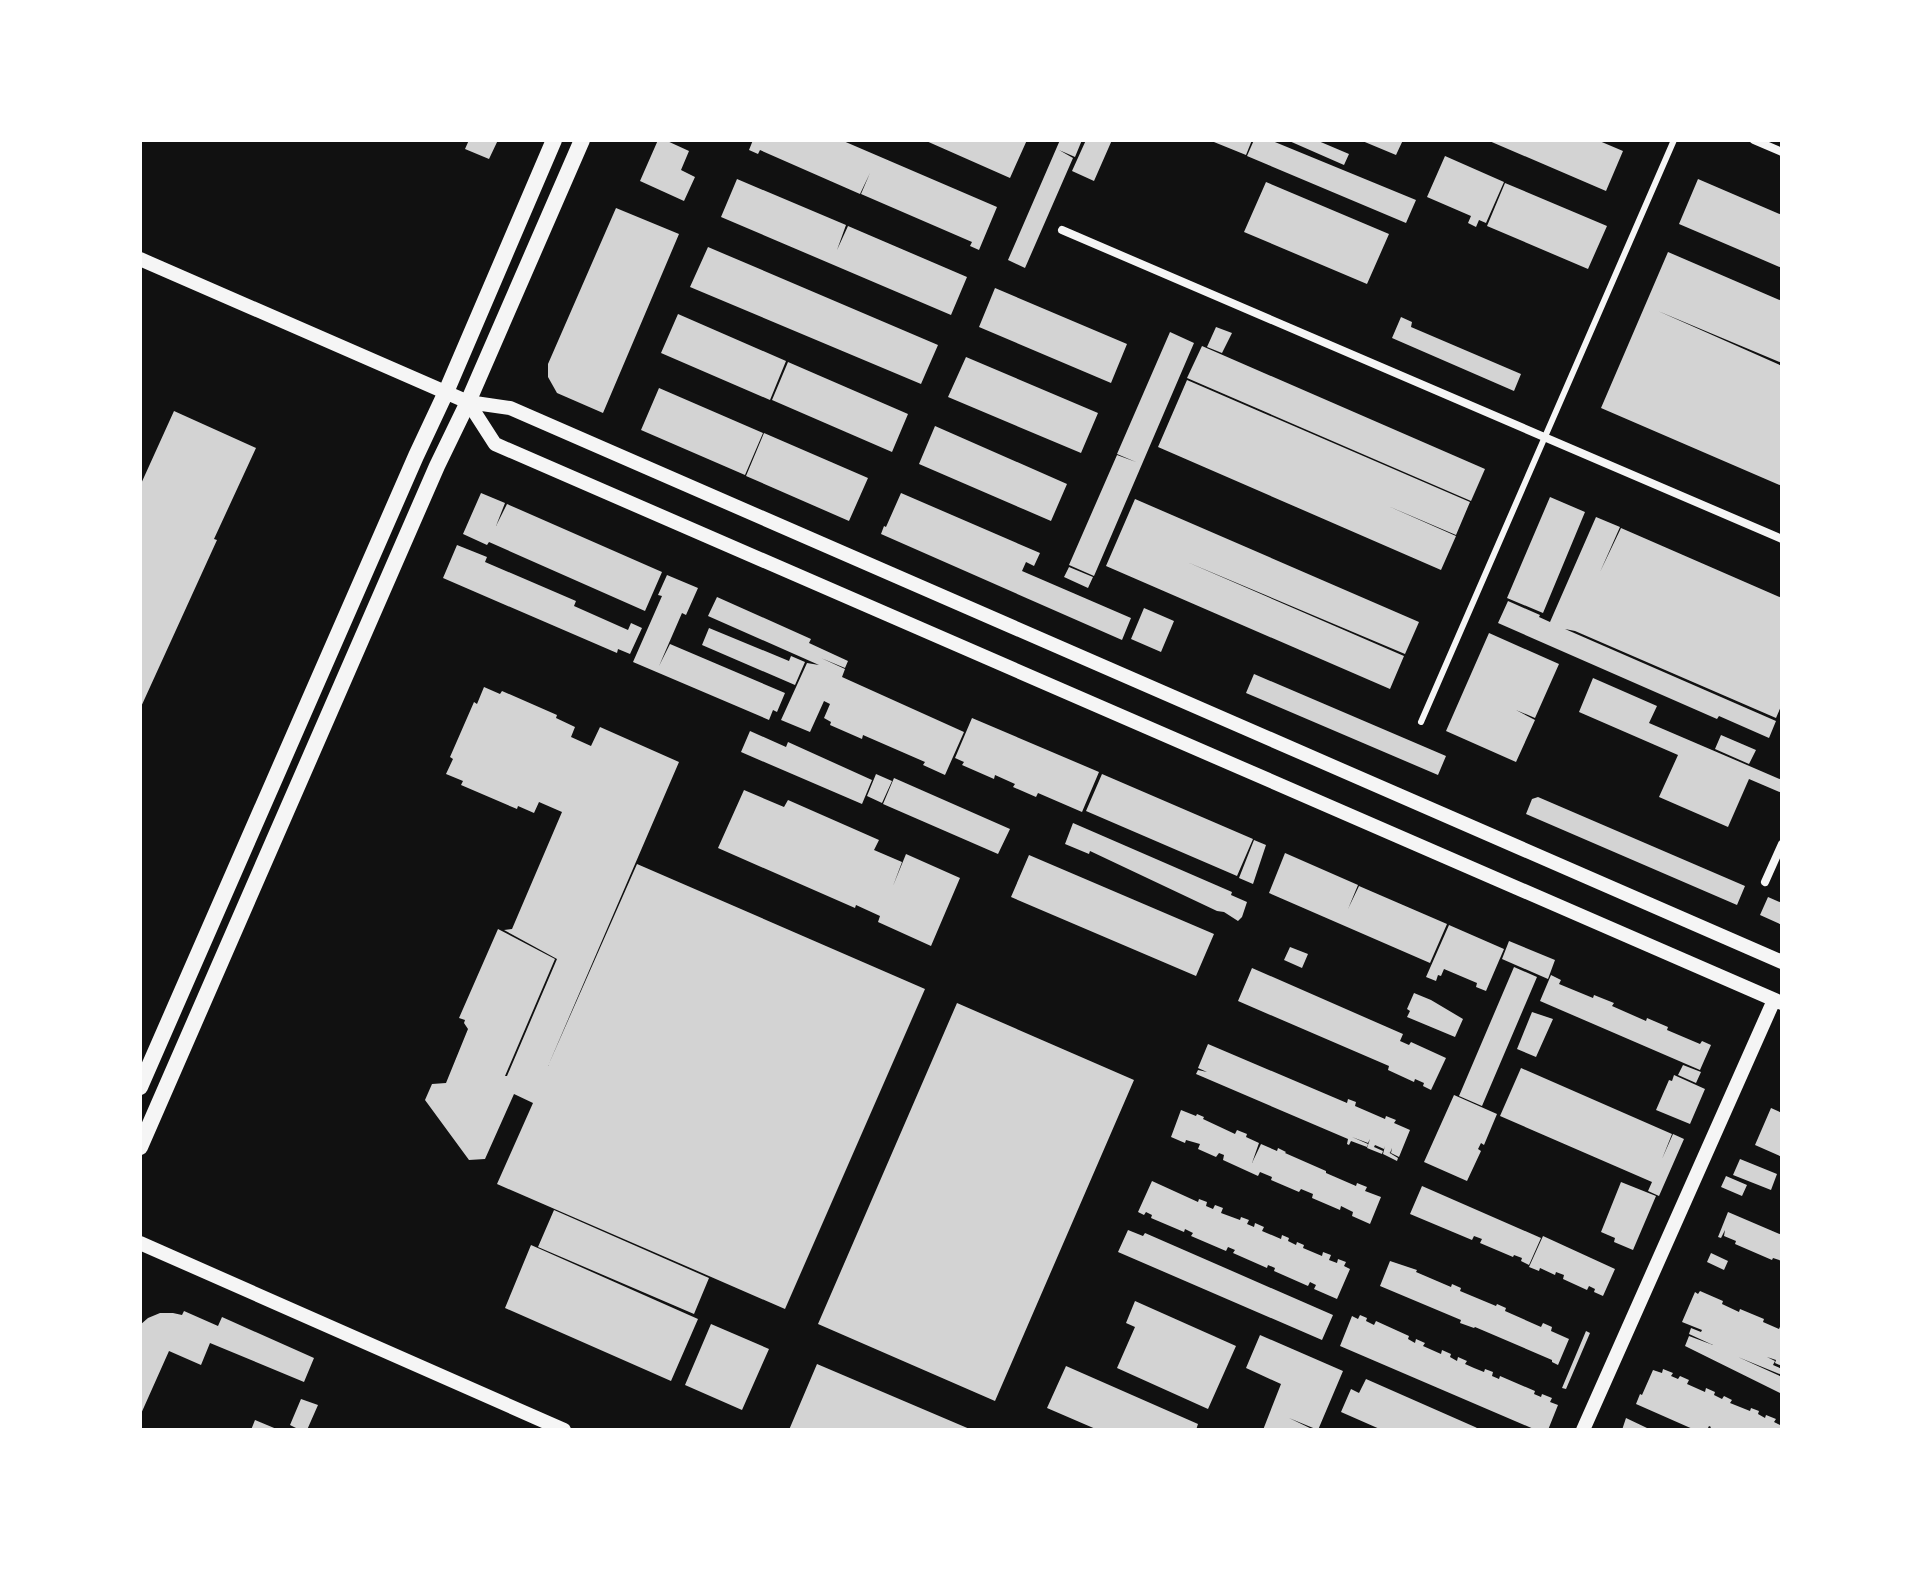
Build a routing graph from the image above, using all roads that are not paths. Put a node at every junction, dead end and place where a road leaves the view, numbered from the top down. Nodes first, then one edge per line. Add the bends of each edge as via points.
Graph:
1 (554, 140) edge
2 (582, 140) edge
3 (1674, 140) edge
4 (1754, 140) edge
5 (1782, 152) edge
6 (1062, 230) dead end
7 (140, 259) edge
8 (446, 392) junction
9 (468, 402) junction
10 (1545, 437) junction
11 (1782, 539) edge
12 (1421, 722) dead end
13 (1782, 844) edge
14 (1765, 882) dead end
15 (1782, 962) edge
16 (1778, 1001) edge
17 (140, 1087) edge
18 (140, 1147) edge
19 (140, 1243) edge
20 (564, 1430) edge
21 (1583, 1430) edge

1 - 8 main road
2 - 9 main road
3 - 10 lane
4 - 5 street
6 - 10 street
7 - 8 street
8 - 9 street
8 - 17 main road
9 - 15 street via 510,408
9 - 16 street via 495,444
9 - 18 main road
10 - 11 street
10 - 12 lane
13 - 14 street
16 - 21 street
19 - 20 street

